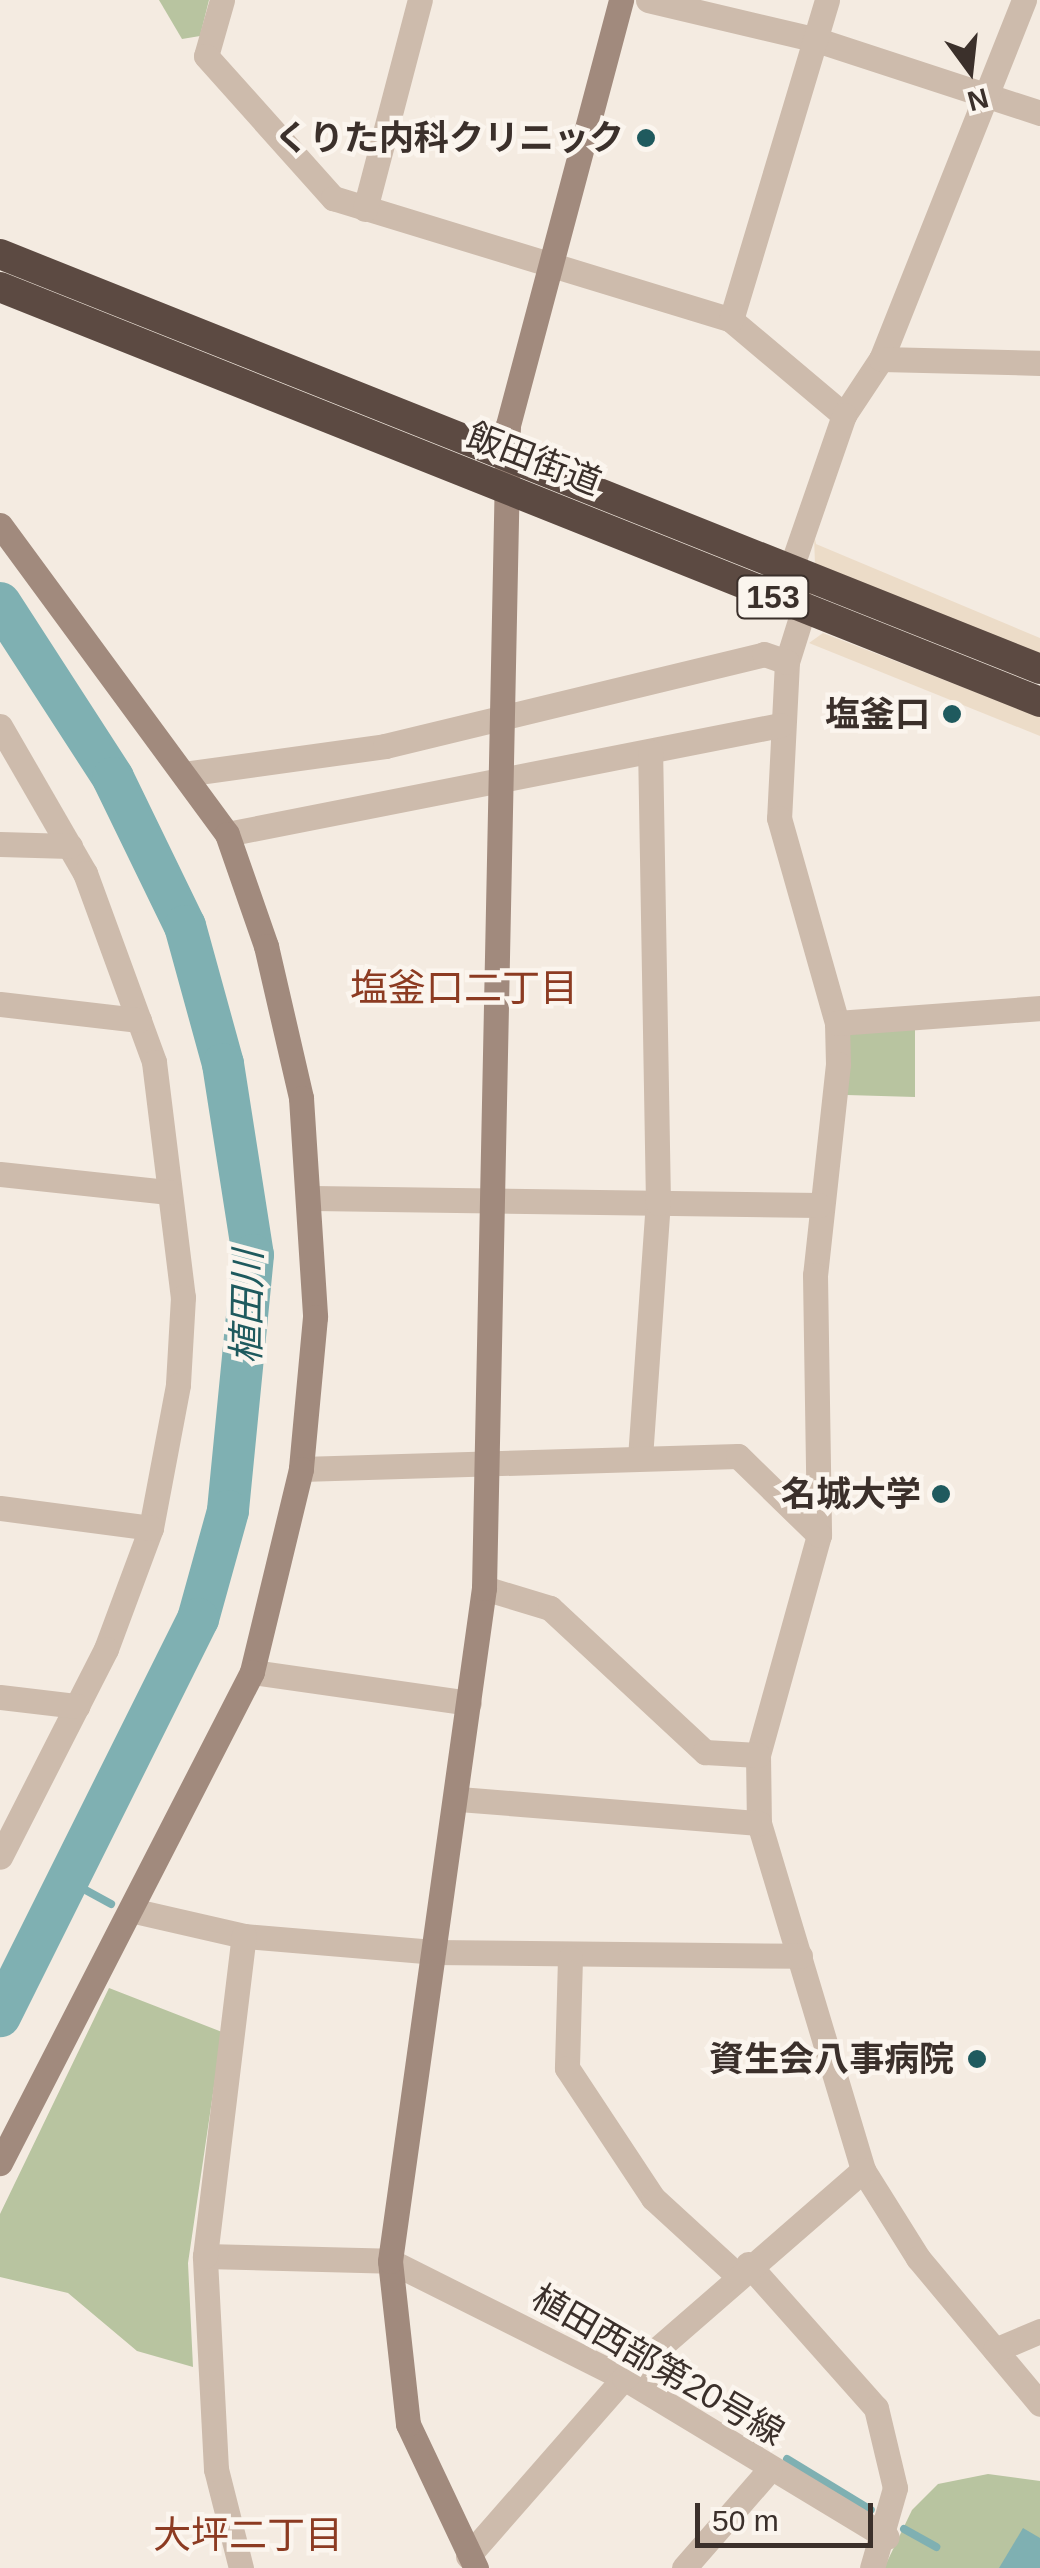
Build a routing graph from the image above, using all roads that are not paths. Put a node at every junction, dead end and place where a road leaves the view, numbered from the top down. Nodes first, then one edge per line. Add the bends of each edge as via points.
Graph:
1 (222, 0) edge
2 (420, 0) edge
3 (621, 0) edge
4 (648, 0) edge
5 (827, 0) edge
6 (1024, 0) edge
7 (817, 40) junction
8 (984, 92) junction
9 (1040, 112) edge
10 (365, 209) junction
11 (0, 254) edge
12 (550, 265) junction
13 (0, 287) edge
14 (732, 320) junction
15 (881, 359) junction
16 (1040, 363) edge
17 (844, 416) junction
18 (507, 454) junction
19 (506, 490) junction
20 (0, 526) edge
21 (791, 568) junction
22 (803, 610) junction
23 (786, 662) junction
24 (1040, 669) edge
25 (1040, 702) edge
26 (496, 722) junction
27 (780, 725) junction
28 (0, 726) edge
29 (650, 752) junction
30 (184, 774) junction
31 (0, 775) edge
32 (30, 776) junction
33 (499, 784) junction
34 (227, 834) junction
35 (0, 844) edge
36 (70, 846) junction
37 (0, 1004) edge
38 (1040, 1008) edge
39 (139, 1020) junction
40 (838, 1023) junction
41 (0, 1174) edge
42 (169, 1192) junction
43 (313, 1198) junction
44 (493, 1200) junction
45 (658, 1203) junction
46 (819, 1206) junction
47 (640, 1458) junction
48 (490, 1463) junction
49 (301, 1469) junction
50 (0, 1508) edge
51 (151, 1528) junction
52 (819, 1535) junction
53 (484, 1588) junction
54 (252, 1672) junction
55 (0, 1697) edge
56 (469, 1703) junction
57 (77, 1706) junction
58 (758, 1755) junction
59 (459, 1799) junction
60 (759, 1822) junction
61 (0, 1858) edge
62 (135, 1911) junction
63 (244, 1936) junction
64 (433, 1952) junction
65 (800, 1956) junction
66 (570, 1958) junction
67 (0, 2163) edge
68 (862, 2170) junction
69 (205, 2256) junction
70 (390, 2260) junction
71 (743, 2269) junction
72 (1040, 2331) edge
73 (995, 2350) junction
74 (624, 2378) junction
75 (1040, 2404) edge
76 (770, 2469) junction
77 (887, 2537) junction
78 (467, 2564) edge
79 (241, 2568) edge
80 (684, 2568) edge
81 (872, 2568) edge

1 - 10 street via 206,56 333,198
2 - 10 street
3 - 12 street
4 - 7 street
5 - 7 street
6 - 8 street
7 - 8 street
7 - 14 street
8 - 9 street
8 - 15 street
10 - 12 street
11 - 18 highway, 飯田街道 / 153
12 - 14 street
12 - 18 street
13 - 19 highway, 飯田街道 / 153
14 - 17 street
15 - 16 street
15 - 17 street
17 - 21 street
18 - 19 street
18 - 21 highway, 飯田街道 / 153
19 - 22 highway, 飯田街道 / 153
19 - 26 street
20 - 30 street
21 - 22 street
21 - 24 highway, 飯田街道 / 153
22 - 23 street
22 - 25 highway, 飯田街道 / 153
23 - 26 street via 764,654
23 - 27 street
26 - 30 street
26 - 33 street
27 - 29 street
27 - 40 street via 779,818
28 - 32 street
29 - 33 street
29 - 45 street
30 - 34 street
31 - 32 street
32 - 36 street
33 - 34 street
33 - 44 street
34 - 43 street via 284,1016
35 - 36 street
36 - 39 street
37 - 39 street
38 - 40 street
39 - 42 street via 154,1062
40 - 46 street
41 - 42 street
42 - 51 street via 182,1350
43 - 44 street
43 - 49 street via 316,1317
44 - 45 street
44 - 48 street
45 - 46 street
45 - 47 street
46 - 52 street
47 - 48 street
47 - 52 street via 738,1456
48 - 49 street
48 - 53 street
49 - 54 street
50 - 51 street
51 - 57 street
52 - 58 street
53 - 56 street
53 - 58 street via 550,1608 705,1752
54 - 56 street
54 - 62 street
55 - 57 street
56 - 59 street
57 - 61 street
58 - 60 street
59 - 60 street
59 - 64 street
60 - 65 street
62 - 63 street
62 - 67 street
63 - 64 street
63 - 69 street
64 - 66 street
64 - 70 street
65 - 66 street
65 - 68 street
66 - 71 street via 567,2068 653,2198
68 - 71 street
68 - 73 street via 918,2258
69 - 70 street
69 - 79 street via 216,2469
70 - 74 street, 植田西部第20号線
70 - 78 street via 408,2424
71 - 74 street
71 - 77 street via 876,2408 895,2488
72 - 73 street
73 - 75 street
74 - 76 street, 植田西部第20号線
74 - 78 street
76 - 77 street, 植田西部第20号線
76 - 80 street
77 - 81 street

